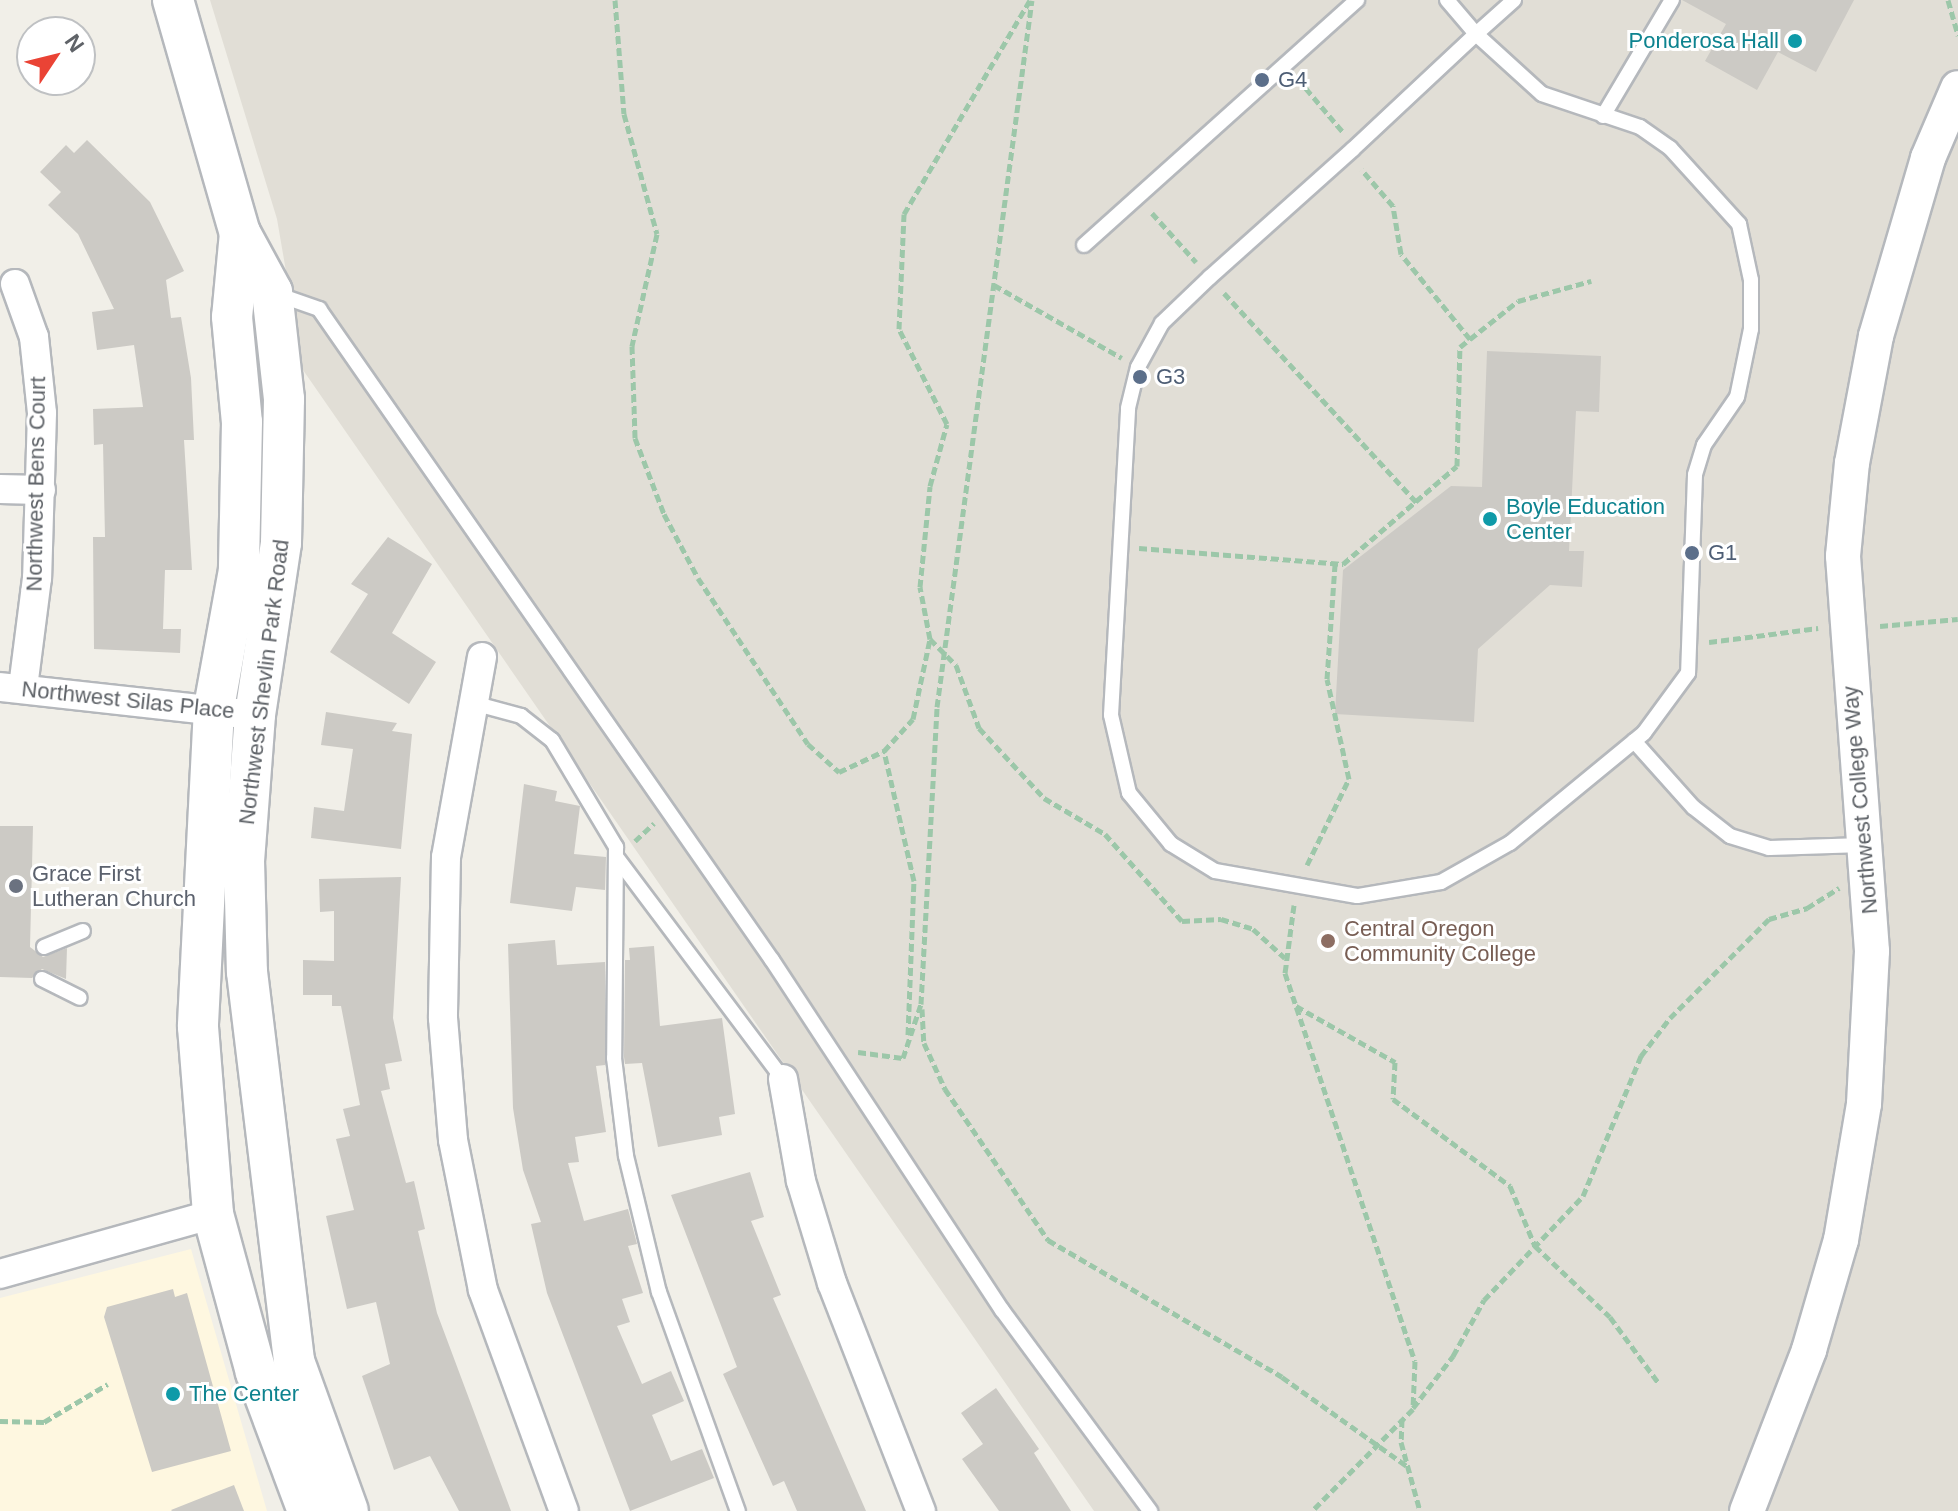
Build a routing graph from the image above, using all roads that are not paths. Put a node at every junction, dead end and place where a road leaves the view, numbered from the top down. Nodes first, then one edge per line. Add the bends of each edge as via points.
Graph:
1 (173, 0) edge
2 (1357, 0) edge
3 (1447, 0) edge
4 (1514, 0) edge
5 (1672, 0) edge
6 (1476, 34) junction
7 (1958, 88) edge
8 (1603, 116) junction
9 (240, 233) junction
10 (1084, 245) dead end
11 (15, 284) dead end
12 (272, 292) junction
13 (0, 489) edge
14 (41, 490) junction
15 (482, 657) dead end
16 (11, 687) edge
17 (473, 703) junction
18 (214, 708) junction
19 (255, 715) junction
20 (1634, 741) junction
21 (617, 858) junction
22 (1865, 860) junction
23 (83, 931) dead end
24 (44, 947) dead end
25 (42, 979) dead end
26 (80, 998) dead end
27 (783, 1079) joint
28 (213, 1214) junction
29 (0, 1274) edge
30 (308, 1511) edge
31 (348, 1511) edge
32 (564, 1511) edge
33 (738, 1511) edge
34 (921, 1511) edge
35 (1150, 1511) edge
36 (1747, 1511) edge

1 - 9 main road, Northwest Shevlin Park Road
2 - 10 lane
3 - 6 lane
4 - 6 lane
5 - 8 lane
6 - 8 lane via 1542,94
6 - 20 lane via 1162,323 1138,367 1128,408 1111,715 1129,793 1171,844 1215,871 1357,896 1441,882 1510,843
7 - 22 street, Northwest College Way via 1899,249 1852,463 1844,599
8 - 20 lane via 1640,127 1712,189 1739,224 1751,280 1751,329 1737,397 1704,445 1695,475 1688,673 1676,696
9 - 12 main road, Northwest Shevlin Park Road
9 - 18 main road, Northwest Shevlin Park Road via 232,317 242,422 239,570
11 - 14 street, Northwest Bens Court via 37,359
12 - 19 main road, Northwest Shevlin Park Road via 284,399 281,543
12 - 35 lane via 319,309 831,1049 1002,1310
13 - 14 street
14 - 16 street, Northwest Bens Court
15 - 17 street
16 - 18 street, Northwest Silas Place
17 - 21 lane via 521,716 552,740 607,823
17 - 32 street via 446,857 443,1018 453,1140 483,1290
18 - 19 street, Northwest Silas Place
18 - 28 main road, Northwest Shevlin Park Road via 198,1027
19 - 31 main road, Northwest Shevlin Park Road via 244,860 255,1079 294,1361
20 - 22 lane via 1693,807 1730,836 1769,848
21 - 27 lane
21 - 33 lane via 614,1058 626,1156 659,1292
22 - 36 street, Northwest College Way via 1870,1019 1841,1240 1809,1350
23 - 24 lane
25 - 26 lane
27 - 34 street via 801,1181 832,1283
28 - 29 street
28 - 30 main road, Northwest Shevlin Park Road via 256,1372

